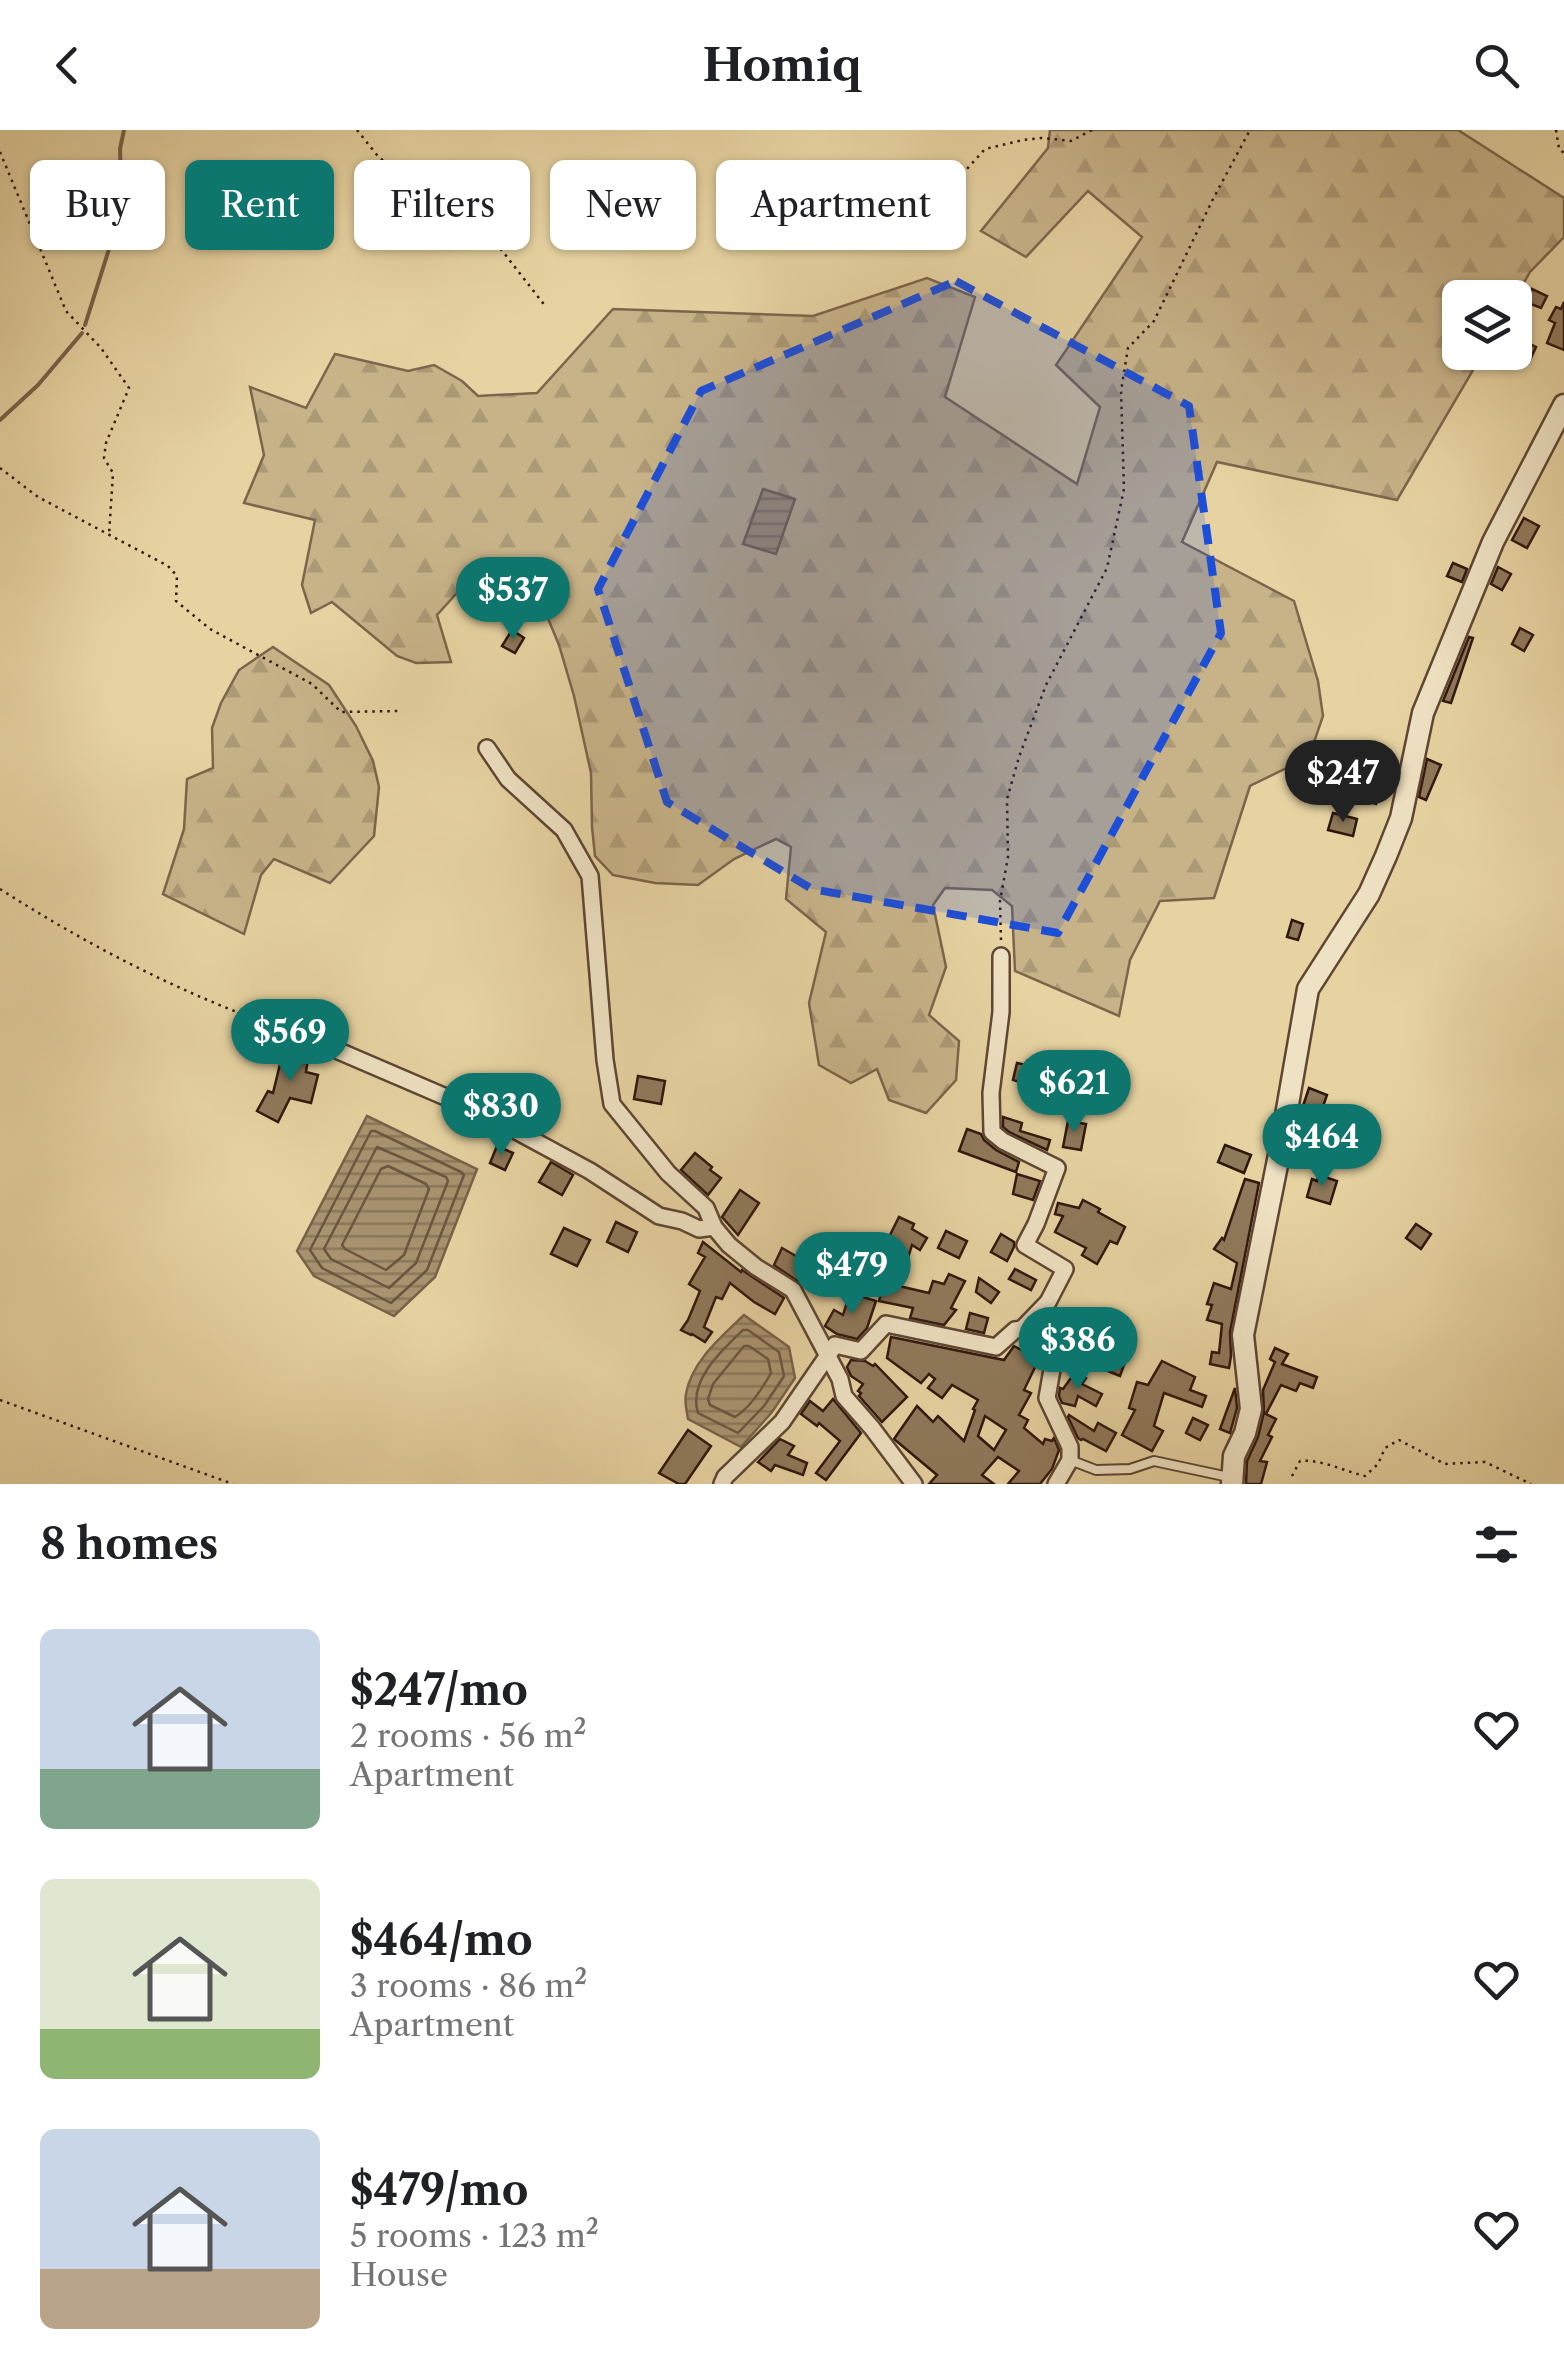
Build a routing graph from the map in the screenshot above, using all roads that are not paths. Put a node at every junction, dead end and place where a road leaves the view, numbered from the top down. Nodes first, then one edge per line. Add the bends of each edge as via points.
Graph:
1 (1564, 405) edge
2 (487, 748) dead end
3 (1002, 956) road end
4 (306, 1037) road end
5 (714, 1227) junction
6 (1022, 1329) junction
7 (1070, 1460) junction
8 (722, 1484) edge
9 (914, 1484) edge
10 (1056, 1484) edge
11 (1231, 1484) edge

1 - 11 street via 1493,542 1423,713 1386,856 1308,989 1243,1334 1250,1410
2 - 5 street via 508,779 564,830 590,876 612,1104 706,1208
3 - 6 street via 992,1132 1057,1168 1025,1245 1065,1269 1048,1302
4 - 5 street via 483,1113 659,1216
5 - 9 street via 756,1267 793,1290 844,1396
6 - 7 street via 1051,1350 1048,1398
6 - 8 street via 996,1347 886,1324 861,1351 836,1345 782,1422
7 - 10 street
7 - 11 lane via 1096,1470 1154,1461 1224,1476

